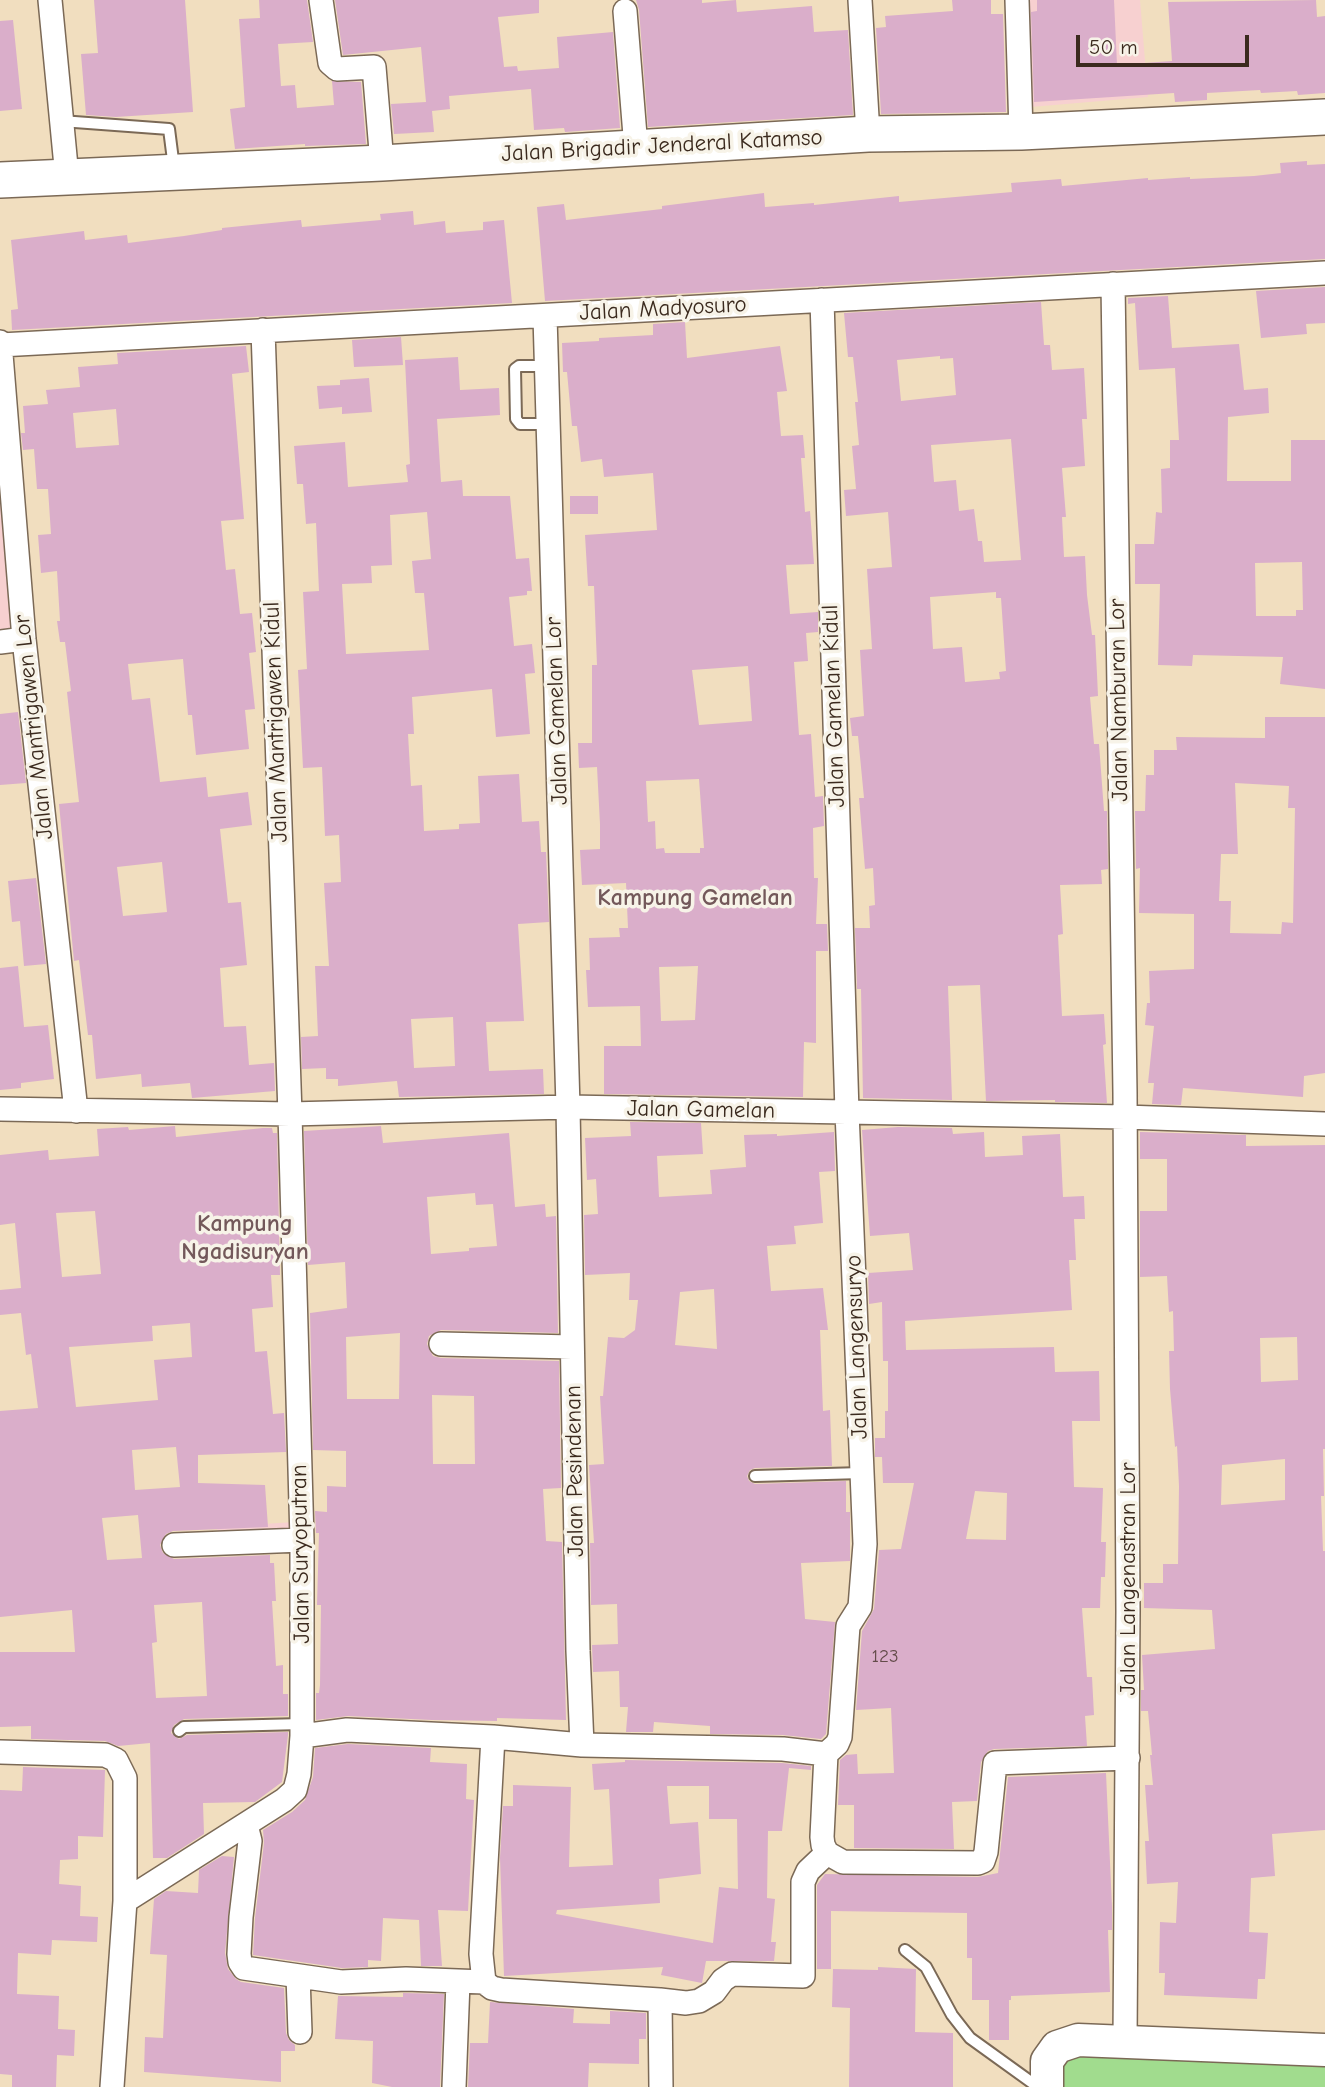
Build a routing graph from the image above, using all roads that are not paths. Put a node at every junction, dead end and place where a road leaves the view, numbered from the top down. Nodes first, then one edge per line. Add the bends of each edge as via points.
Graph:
1 (50, 0) edge
2 (321, 0) edge
3 (860, 0) edge
4 (1017, 0) edge
5 (625, 11) dead end
6 (1325, 117) edge
7 (61, 121) junction
8 (1021, 132) junction
9 (868, 134) junction
10 (636, 148) junction
11 (382, 163) junction
12 (175, 173) junction
13 (66, 177) junction
14 (0, 180) edge
15 (1325, 273) edge
16 (1113, 284) junction
17 (822, 300) junction
18 (545, 316) junction
19 (262, 330) junction
20 (0, 344) edge
21 (548, 366) junction
22 (549, 424) junction
23 (24, 639) junction
24 (0, 642) edge
25 (568, 1107) junction
26 (0, 1109) edge
27 (76, 1111) junction
28 (847, 1112) junction
29 (290, 1114) junction
30 (1125, 1117) junction
31 (1325, 1124) edge
32 (441, 1345) dead end
33 (572, 1347) junction
34 (862, 1473) junction
35 (755, 1476) dead end
36 (302, 1540) junction
37 (174, 1545) dead end
38 (302, 1730) junction
39 (179, 1731) dead end
40 (493, 1737) junction
41 (582, 1745) junction
42 (0, 1752) edge
43 (826, 1754) junction
44 (1128, 1758) junction
45 (246, 1825) junction
46 (827, 1853) junction
47 (125, 1901) junction
48 (905, 1950) dead end
49 (298, 1976) junction
50 (458, 1982) junction
51 (484, 1982) junction
52 (660, 2000) junction
53 (300, 2032) dead end
54 (1125, 2041) junction
55 (1325, 2050) edge
56 (112, 2087) edge
57 (454, 2087) edge
58 (661, 2087) edge
59 (1038, 2087) edge
60 (1047, 2087) edge

1 - 7 street
2 - 11 street via 330,63 337,69 374,67
3 - 9 street
4 - 8 street
5 - 10 street
6 - 8 main road, Jalan Brigadir Jenderal Katamso
7 - 12 lane via 169,129
7 - 13 street
8 - 9 main road, Jalan Brigadir Jenderal Katamso
9 - 10 main road, Jalan Brigadir Jenderal Katamso
10 - 11 main road, Jalan Brigadir Jenderal Katamso
11 - 12 main road, Jalan Brigadir Jenderal Katamso
12 - 13 main road, Jalan Brigadir Jenderal Katamso
13 - 14 main road, Jalan Brigadir Jenderal Katamso
15 - 16 street, Jalan Madyosuro
16 - 17 street, Jalan Madyosuro
16 - 30 street, Jalan Namburan Lor
17 - 18 street, Jalan Madyosuro
17 - 28 street, Jalan Gamelan Kidul
18 - 19 street, Jalan Madyosuro
18 - 21 street, Jalan Gamelan Lor
19 - 20 street, Jalan Madyosuro
19 - 29 street, Jalan Mantrigawen Kidul
20 - 23 street, Jalan Mantrigawen Lor
21 - 22 street, Jalan Gamelan Lor
21 - 22 lane via 515,369 518,423
22 - 25 street, Jalan Gamelan Lor
23 - 24 street
23 - 27 street, Jalan Mantrigawen Lor
25 - 28 street, Jalan Gamelan
25 - 29 street, Jalan Gamelan
25 - 33 street, Jalan Pesindenan
26 - 27 street, Jalan Gamelan
27 - 29 street, Jalan Gamelan
28 - 30 street, Jalan Gamelan
28 - 34 street, Jalan Langensuryo
29 - 36 street, Jalan Suryoputran
30 - 31 street, Jalan Gamelan
30 - 44 street, Jalan Langenastran Lor
32 - 33 street
33 - 41 street, Jalan Pesindenan
34 - 35 lane
34 - 43 street, Jalan Langensuryo via 865,1544 860,1607 848,1626 840,1737
36 - 37 street
36 - 38 street, Jalan Suryoputran
38 - 39 lane via 184,1727
38 - 40 street
38 - 45 street, Jalan Suryoputran via 295,1790
40 - 41 street
40 - 51 street via 481,1954
41 - 43 street
42 - 47 street via 105,1755 116,1760 125,1778
43 - 46 street via 822,1837
44 - 46 street via 995,1763 986,1852 978,1863 843,1862
44 - 54 street, Jalan Langenastran Lor
45 - 47 street, Jalan Suryoputran
45 - 49 street via 250,1841 240,1962 244,1968
46 - 52 street via 803,1882 803,1976 732,1973 699,2001
47 - 56 street
48 - 59 lane via 926,1966 970,2038
49 - 50 street via 341,1982
49 - 53 street
50 - 51 street
50 - 57 street
51 - 52 street via 501,1990
52 - 58 street
54 - 55 street
54 - 60 street via 1078,2040 1058,2047 1047,2061

